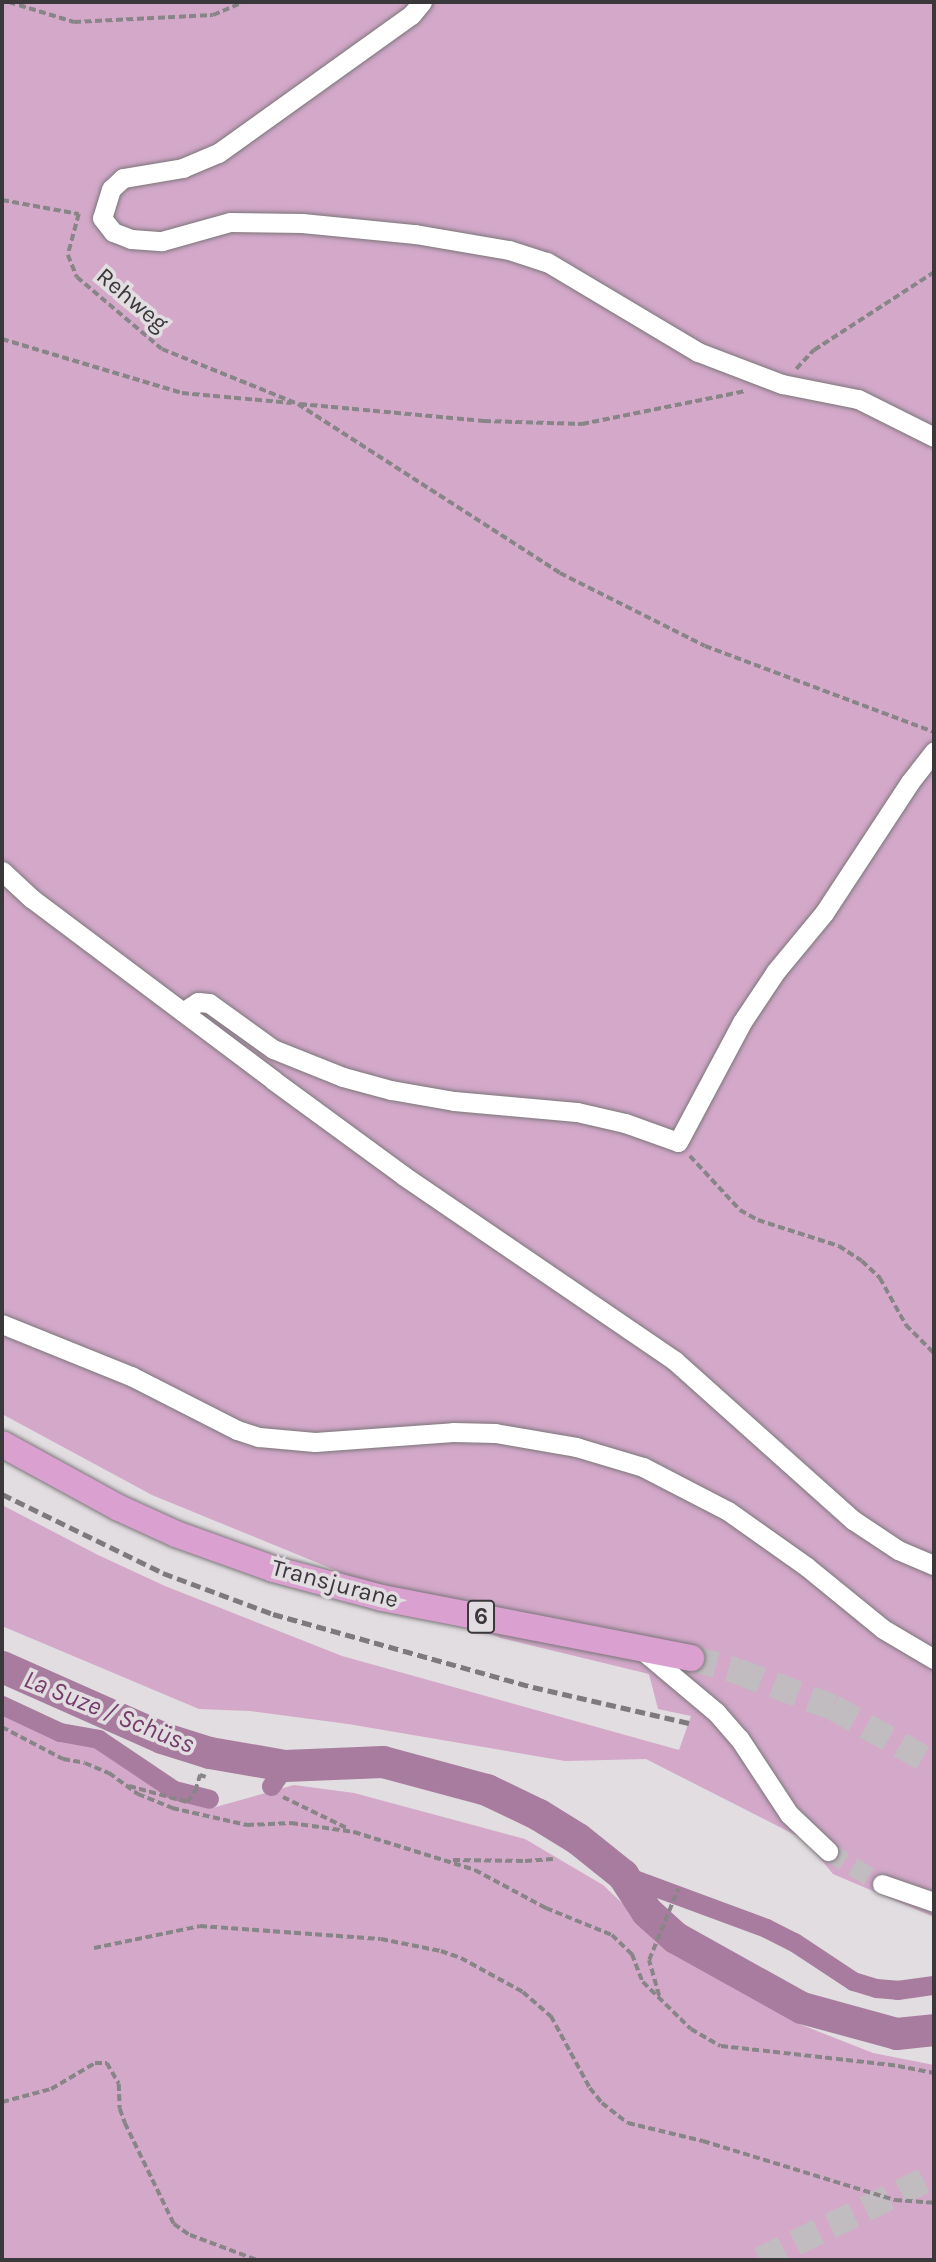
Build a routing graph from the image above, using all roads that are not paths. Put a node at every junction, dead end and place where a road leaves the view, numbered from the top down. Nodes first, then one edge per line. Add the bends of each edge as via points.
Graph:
1 (422, 2) edge
2 (934, 438) edge
3 (934, 751) edge
4 (2, 871) edge
5 (183, 1012) junction
6 (2, 1324) edge
7 (2, 1444) edge
8 (934, 1565) edge
9 (651, 1657) junction
10 (691, 1658) tunnel mouth
11 (934, 1659) edge
12 (828, 1851) tunnel mouth
13 (881, 1884) tunnel mouth
14 (934, 1902) edge

1 - 2 street via 411,15 218,153 183,168 123,178 111,189 102,218 113,232 131,239 162,241 230,222 302,223 415,233 509,250 547,262 698,352 782,384 858,399
3 - 5 street via 824,913 749,1012 683,1148 625,1123 577,1112 454,1101 343,1077 273,1049 209,1003 198,1002
4 - 5 street
5 - 8 street via 404,1176 675,1362 853,1520 898,1550
6 - 11 street via 131,1376 259,1437 315,1442 495,1433 576,1447 643,1467 728,1511 883,1629
7 - 9 main road, Transjurane / 6 via 119,1508 272,1569
9 - 10 main road, Transjurane / 6
9 - 12 street via 716,1712 739,1738 789,1814
13 - 14 street

